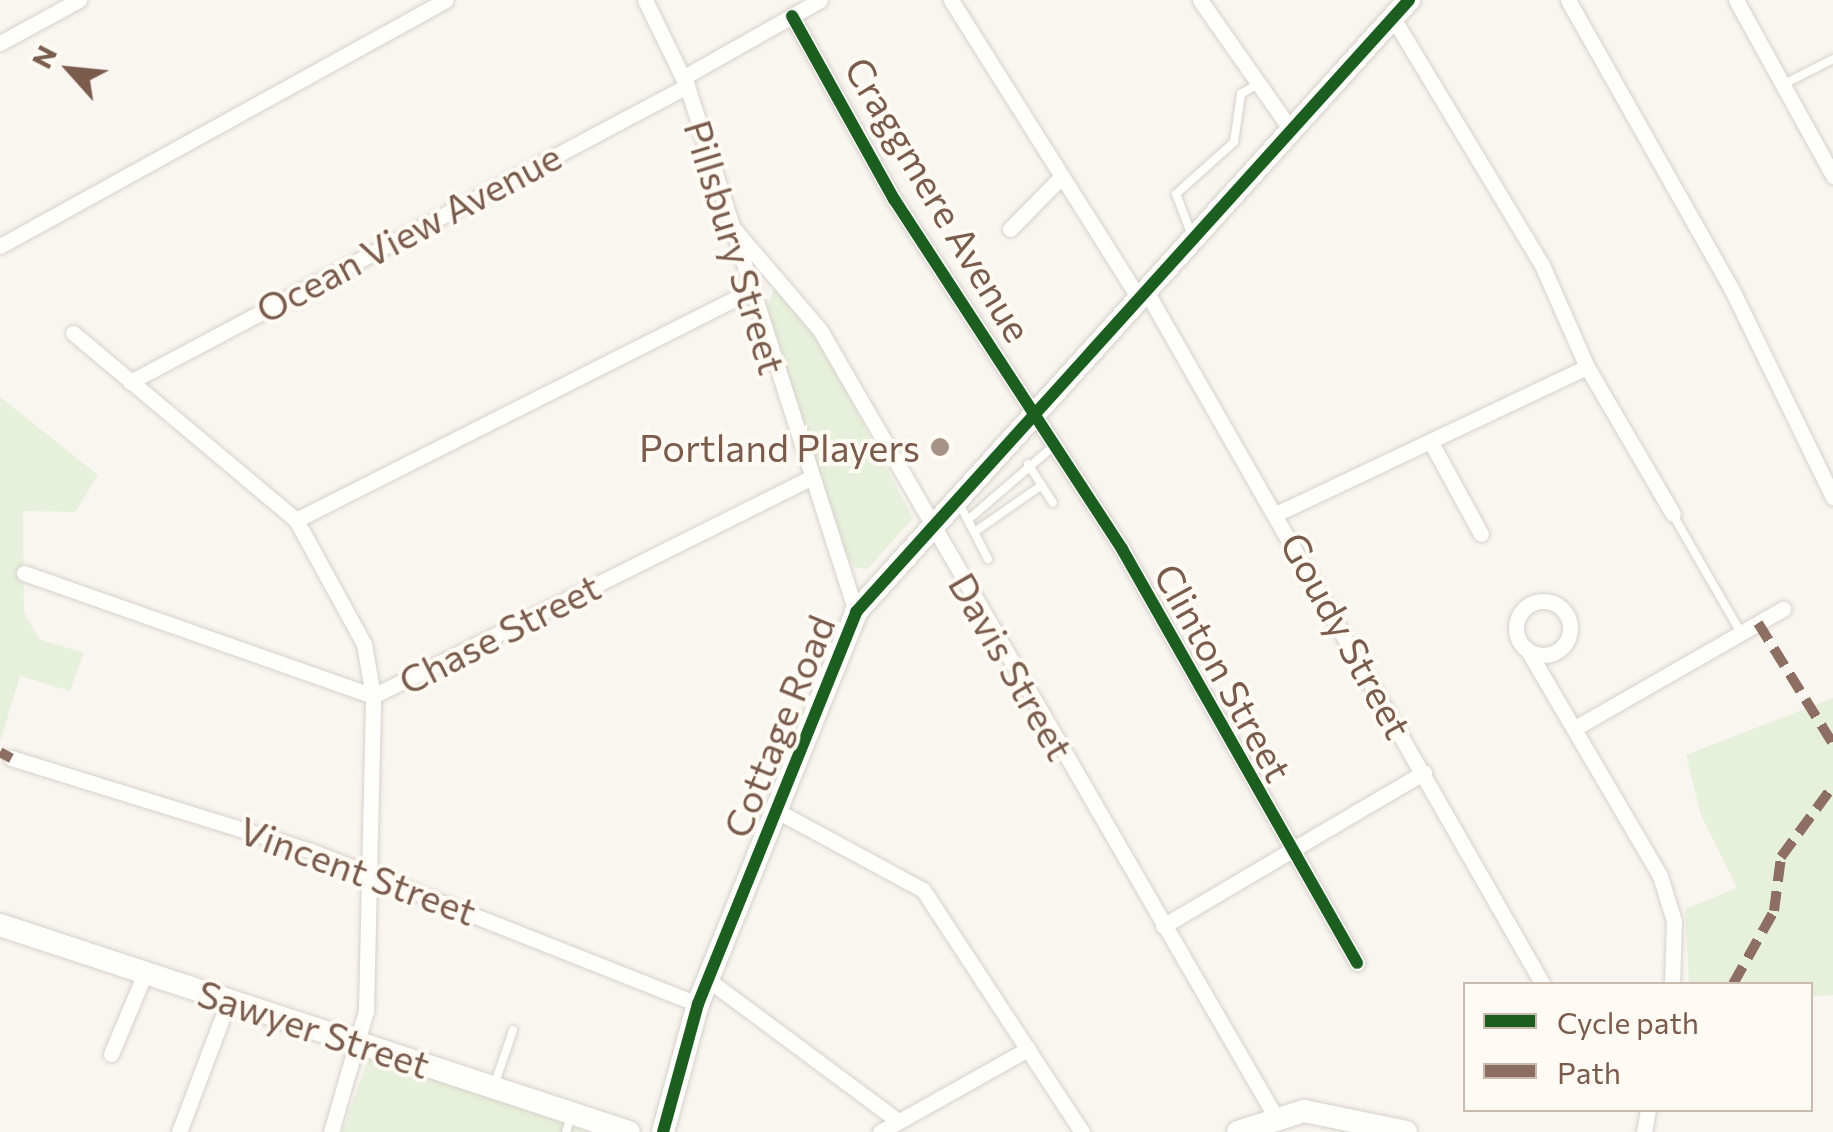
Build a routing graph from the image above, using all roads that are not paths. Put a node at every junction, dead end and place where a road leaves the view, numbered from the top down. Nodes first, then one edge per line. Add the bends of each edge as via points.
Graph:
1 (79, 0) edge
2 (446, 0) edge
3 (645, 0) edge
4 (820, 0) edge
5 (951, 0) edge
6 (1200, 0) edge
7 (1568, 0) edge
8 (1736, 0) edge
9 (1401, 6) edge
10 (792, 16) junction
11 (0, 43) edge
12 (1833, 59) edge
13 (686, 81) junction
14 (1256, 85) junction
15 (1782, 85) junction
16 (1292, 130) junction
17 (1062, 176) junction
18 (1833, 176) edge
19 (733, 228) junction
20 (1010, 228) dead end
21 (1194, 237) junction
22 (0, 246) edge
23 (752, 290) junction
24 (1142, 295) junction
25 (74, 334) dead end
26 (1587, 366) junction
27 (130, 382) junction
28 (1035, 413) junction
29 (1013, 437) junction
30 (1056, 444) junction
31 (1433, 446) junction
32 (1031, 462) junction
33 (807, 480) junction
34 (1042, 485) junction
35 (1833, 497) edge
36 (1053, 503) dead end
37 (962, 509) junction
38 (1278, 513) junction
39 (1673, 514) joint
40 (296, 520) junction
41 (931, 525) junction
42 (976, 531) junction
43 (1481, 534) dead end
44 (988, 558) dead end
45 (24, 573) dead end
46 (1783, 609) dead end
47 (856, 612) junction
48 (1742, 632) junction
49 (1526, 649) junction
50 (1560, 649) junction
51 (1552, 690) junction
52 (373, 696) junction
53 (1575, 728) junction
54 (12, 758) dead end
55 (1424, 772) junction
56 (778, 811) junction
57 (1291, 852) junction
58 (365, 870) junction
59 (0, 925) edge
60 (1163, 926) junction
61 (1357, 963) dead end
62 (145, 973) junction
63 (707, 980) junction
64 (1541, 982) edge
65 (1672, 982) edge
66 (229, 1000) junction
67 (698, 1004) junction
68 (513, 1030) dead end
69 (362, 1044) junction
70 (1028, 1049) junction
71 (111, 1054) dead end
72 (494, 1087) junction
73 (1274, 1116) junction
74 (898, 1120) junction
75 (569, 1122) edge
76 (179, 1132) edge
77 (331, 1132) edge
78 (628, 1132) edge
79 (663, 1132) edge
80 (880, 1132) edge
81 (1082, 1132) edge
82 (1238, 1132) edge
83 (1406, 1132) edge

1 - 11 street
2 - 22 street
3 - 13 street, Pillsbury Street
4 - 10 street, Ocean View Avenue
5 - 17 street, Goudy Street
6 - 14 street
7 - 35 street via 1731,288
8 - 15 street
9 - 16 street, Cottage Road
9 - 26 street via 1542,265
10 - 13 street, Ocean View Avenue
10 - 28 street, Craggmere Avenue via 902,213
12 - 15 lane
13 - 19 street, Pillsbury Street
13 - 27 street, Ocean View Avenue
14 - 16 street
14 - 21 lane via 1241,94 1234,142 1176,194
15 - 18 street
16 - 21 street, Cottage Road
17 - 20 street
17 - 24 street, Goudy Street
19 - 23 street, Pillsbury Street
19 - 41 street, Davis Street via 820,330
21 - 24 street, Cottage Road
23 - 33 street, Pillsbury Street
23 - 40 street
24 - 28 street, Cottage Road
24 - 38 street, Goudy Street
25 - 27 street
26 - 31 street
26 - 39 street
27 - 40 street
28 - 29 street, Cottage Road
28 - 30 street, Clinton Street
29 - 32 lane
29 - 37 street, Cottage Road
30 - 32 lane
30 - 57 street, Clinton Street
31 - 38 street
31 - 43 street
32 - 34 lane
32 - 37 lane
33 - 47 street, Pillsbury Street
33 - 52 street, Chase Street
34 - 36 lane
34 - 42 lane
37 - 41 street, Cottage Road
37 - 42 lane
38 - 55 street, Goudy Street
39 - 48 lane
40 - 52 street via 364,644
41 - 47 street, Cottage Road
41 - 60 street, Davis Street
42 - 44 lane
45 - 52 street
46 - 48 street
47 - 56 street, Cottage Road
48 - 53 street
49 - 50 street
49 - 50 street via 1518,618 1546,601 1570,624
49 - 51 street
50 - 51 street
51 - 53 street
52 - 58 street, Chase Street
53 - 65 street via 1660,876 1674,921
54 - 58 street, Vincent Street
55 - 57 street
55 - 64 street, Goudy Street
56 - 63 street, Cottage Road
56 - 70 street via 923,890
57 - 60 street
57 - 61 street, Clinton Street
58 - 67 street, Vincent Street
58 - 69 street, Chase Street
59 - 62 street, Sawyer Street
60 - 73 street, Davis Street
62 - 66 street, Sawyer Street
62 - 71 street
63 - 67 street, Cottage Road
63 - 74 street
66 - 69 street, Sawyer Street
66 - 76 street
67 - 79 street, Cottage Road
68 - 72 lane
69 - 72 street, Sawyer Street
69 - 77 street, Chase Street
70 - 74 street
70 - 81 street
72 - 75 street, Sawyer Street
73 - 82 street
73 - 83 street via 1321,1113
74 - 80 street
75 - 78 street, Sawyer Street

